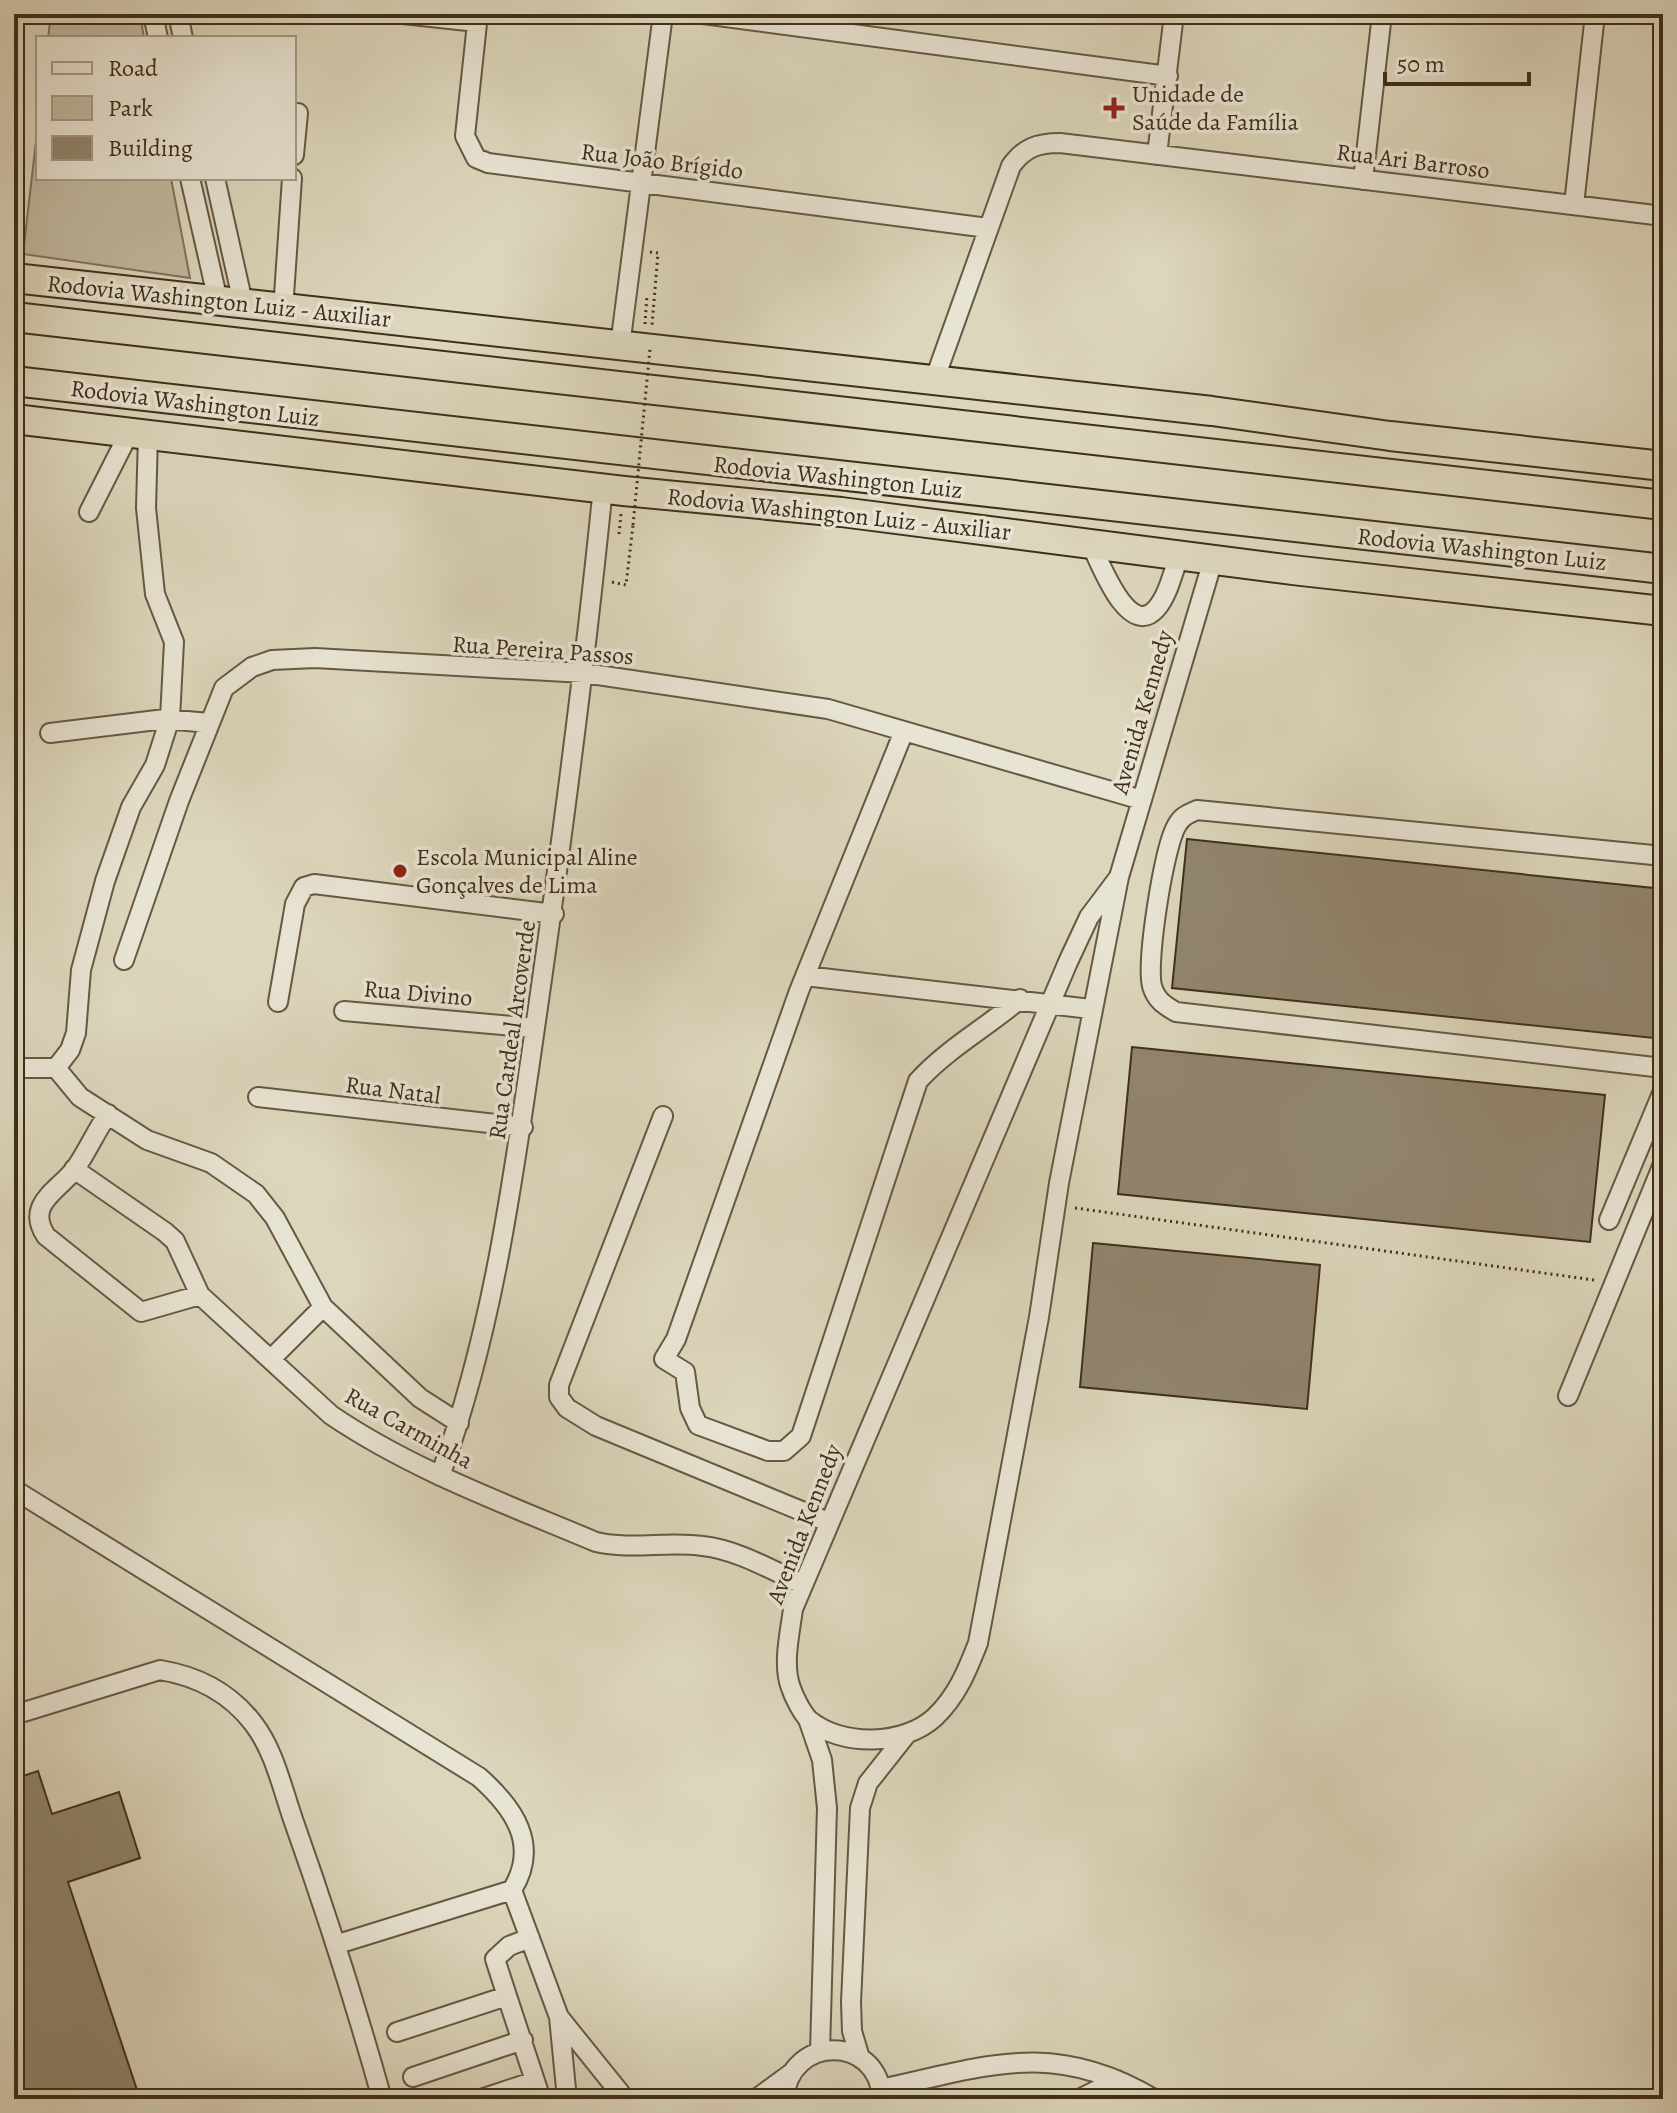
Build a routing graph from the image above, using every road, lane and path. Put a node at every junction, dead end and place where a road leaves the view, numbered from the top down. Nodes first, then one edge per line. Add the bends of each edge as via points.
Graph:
1 (153, 14) edge
2 (178, 14) edge
3 (403, 14) edge
4 (663, 14) edge
5 (703, 14) edge
6 (1174, 14) edge
7 (1382, 14) edge
8 (1595, 14) edge
9 (478, 18) edge
10 (158, 36) edge
11 (183, 36) edge
12 (1168, 76) junction
13 (298, 113) dead end
14 (296, 134) edge
15 (1157, 155) junction
16 (191, 180) edge
17 (215, 180) edge
18 (292, 180) edge
19 (1363, 180) junction
20 (641, 182) junction
21 (1574, 205) junction
22 (1663, 216) edge
23 (988, 228) junction
24 (650, 252) dead end
25 (14, 278) edge
26 (648, 284) dead end
27 (231, 302) junction
28 (283, 310) junction
29 (14, 317) edge
30 (641, 344) junction
31 (14, 381) edge
32 (934, 381) junction
33 (14, 419) edge
34 (139, 434) junction
35 (630, 454) junction
36 (1663, 466) edge
37 (603, 487) junction
38 (1663, 505) edge
39 (89, 512) dead end
40 (841, 512) junction
41 (1090, 542) junction
42 (1179, 556) junction
43 (1213, 560) junction
44 (1663, 569) edge
45 (612, 583) dead end
46 (1663, 611) edge
47 (584, 673) junction
48 (170, 718) junction
49 (209, 723) junction
50 (904, 731) junction
51 (50, 733) dead end
52 (1142, 800) junction
53 (1663, 856) edge
54 (1119, 877) junction
55 (554, 914) junction
56 (124, 960) dead end
57 (805, 976) junction
58 (1020, 999) junction
59 (278, 1002) dead end
60 (1050, 1002) junction
61 (1091, 1009) junction
62 (344, 1011) dead end
63 (535, 1028) junction
64 (14, 1068) edge
65 (56, 1068) junction
66 (1663, 1068) edge
67 (1663, 1091) edge
68 (258, 1097) dead end
69 (108, 1114) junction
70 (663, 1116) dead end
71 (523, 1127) junction
72 (1663, 1164) edge
73 (74, 1169) junction
74 (1055, 1206) junction
75 (1609, 1220) dead end
76 (1614, 1282) junction
77 (200, 1295) junction
78 (323, 1307) junction
79 (272, 1358) junction
80 (1568, 1396) dead end
81 (459, 1423) junction
82 (440, 1476) junction
83 (18, 1492) dead end
84 (828, 1522) junction
85 (802, 1584) junction
86 (14, 1715) edge
87 (808, 1719) junction
88 (906, 1735) junction
89 (512, 1890) junction
90 (530, 1938) junction
91 (338, 1944) junction
92 (507, 1996) junction
93 (559, 2017) junction
94 (397, 2032) dead end
95 (523, 2040) junction
96 (820, 2051) junction
97 (860, 2058) junction
98 (790, 2074) junction
99 (413, 2077) dead end
100 (1117, 2080) junction
101 (538, 2090) edge
102 (882, 2094) edge
103 (382, 2099) edge
104 (481, 2099) edge
105 (567, 2099) edge
106 (625, 2099) edge
107 (756, 2099) edge
108 (784, 2099) edge
109 (1079, 2099) edge
110 (1154, 2099) edge

1 - 10 street
2 - 11 street
3 - 9 street
4 - 20 street
5 - 12 street
6 - 12 street
7 - 19 street
8 - 21 street
9 - 20 street, Rua João Brígido via 465,136 476,158
12 - 15 street
13 - 14 street
15 - 19 street, Rua Ari Barroso
15 - 23 street, Rua Ari Barroso via 1036,145 1011,166
16 - 27 street
17 - 27 street
18 - 28 street
19 - 21 street, Rua Ari Barroso
20 - 23 street, Rua João Brígido
20 - 30 street
21 - 22 street, Rua Ari Barroso
23 - 32 street, Rua Ari Barroso
24 - 30 path via 658,253
25 - 27 highway, Rodovia Washington Luiz - Auxiliar
26 - 30 path
27 - 28 highway, Rodovia Washington Luiz - Auxiliar
28 - 30 highway, Rodovia Washington Luiz - Auxiliar
29 - 38 highway
30 - 32 highway, Rodovia Washington Luiz - Auxiliar
30 - 45 path, bridge via 626,585
31 - 35 highway, Rodovia Washington Luiz
32 - 36 highway, Rodovia Washington Luiz - Auxiliar
33 - 34 highway, Rodovia Washington Luiz - Auxiliar
34 - 37 highway, Rodovia Washington Luiz - Auxiliar
34 - 39 street
34 - 48 street via 155,594 174,642
35 - 40 highway
35 - 44 highway, Rodovia Washington Luiz
37 - 40 highway, Rodovia Washington Luiz - Auxiliar
37 - 47 street, Rua Cardeal Arcoverde
40 - 41 highway, Rodovia Washington Luiz - Auxiliar
41 - 42 highway, Rodovia Washington Luiz - Auxiliar
41 - 42 street via 1125,608 1141,616 1162,601
42 - 43 highway, Rodovia Washington Luiz - Auxiliar
43 - 46 highway, Rodovia Washington Luiz - Auxiliar
43 - 52 street, Avenida Kennedy
47 - 49 street, Rua Pereira Passos via 272,660 252,667 224,688
47 - 50 street, Rua Pereira Passos via 783,700
47 - 55 street, Rua Cardeal Arcoverde
48 - 49 street
48 - 51 street
48 - 65 street via 105,881 81,970 76,1033
49 - 56 street, Rua Pereira Passos
50 - 52 street, Rua Pereira Passos
50 - 57 street
52 - 54 street, Avenida Kennedy
53 - 66 street via 1197,810 1185,815 1173,835 1149,962 1160,1003 1176,1012
54 - 60 street, Avenida Kennedy via 1089,917
54 - 61 street, Avenida Kennedy
55 - 59 street via 314,884 298,893
55 - 63 street, Rua Cardeal Arcoverde
57 - 58 street
57 - 58 street via 676,1339 664,1359 685,1372 698,1425 768,1451 784,1451 801,1436 918,1081 934,1063
58 - 60 street
60 - 61 street
60 - 84 street, Avenida Kennedy
61 - 74 street, Avenida Kennedy
62 - 63 street, Rua Divino
63 - 71 street, Rua Cardeal Arcoverde
64 - 65 street
65 - 69 street via 70,1087
67 - 75 street
68 - 71 street, Rua Natal
69 - 73 street
69 - 78 street via 147,1140 211,1163 256,1194 275,1218
70 - 84 street via 559,1385 559,1397 596,1426
71 - 81 street, Rua Cardeal Arcoverde via 495,1282
72 - 76 street
73 - 77 street, Rua Carminha via 175,1241
73 - 77 street via 40,1208 37,1218 46,1236 141,1312
74 - 76 path
74 - 88 street, Avenida Kennedy via 978,1643 962,1683 934,1718
76 - 80 street
77 - 79 street, Rua Carminha
78 - 79 street
78 - 81 street via 420,1398
79 - 82 street, Rua Carminha via 331,1415
81 - 82 street, Rua Cardeal Arcoverde
82 - 85 street, Rua Carminha via 596,1542 621,1548 702,1546 733,1553
83 - 89 street via 479,1777 503,1799 520,1826 526,1854
84 - 85 street, Avenida Kennedy
85 - 87 street, Avenida Kennedy via 793,1609 788,1660 790,1686
86 - 91 street via 160,1670 195,1678 228,1698 265,1742
87 - 88 street, Avenida Kennedy via 836,1735
87 - 96 street via 822,1760 827,1808
88 - 97 street via 868,1783 860,1808 851,2002
89 - 90 street
89 - 91 street
90 - 92 street via 495,1959
90 - 93 street
91 - 103 street
92 - 94 street
92 - 95 street
93 - 105 street
93 - 106 street
95 - 99 street
95 - 101 street
96 - 97 street via 833,2049
96 - 98 street
97 - 102 street via 874,2071
98 - 107 street
98 - 108 street
100 - 102 street via 1050,2060 1011,2061
100 - 109 street
100 - 110 street
101 - 104 street

